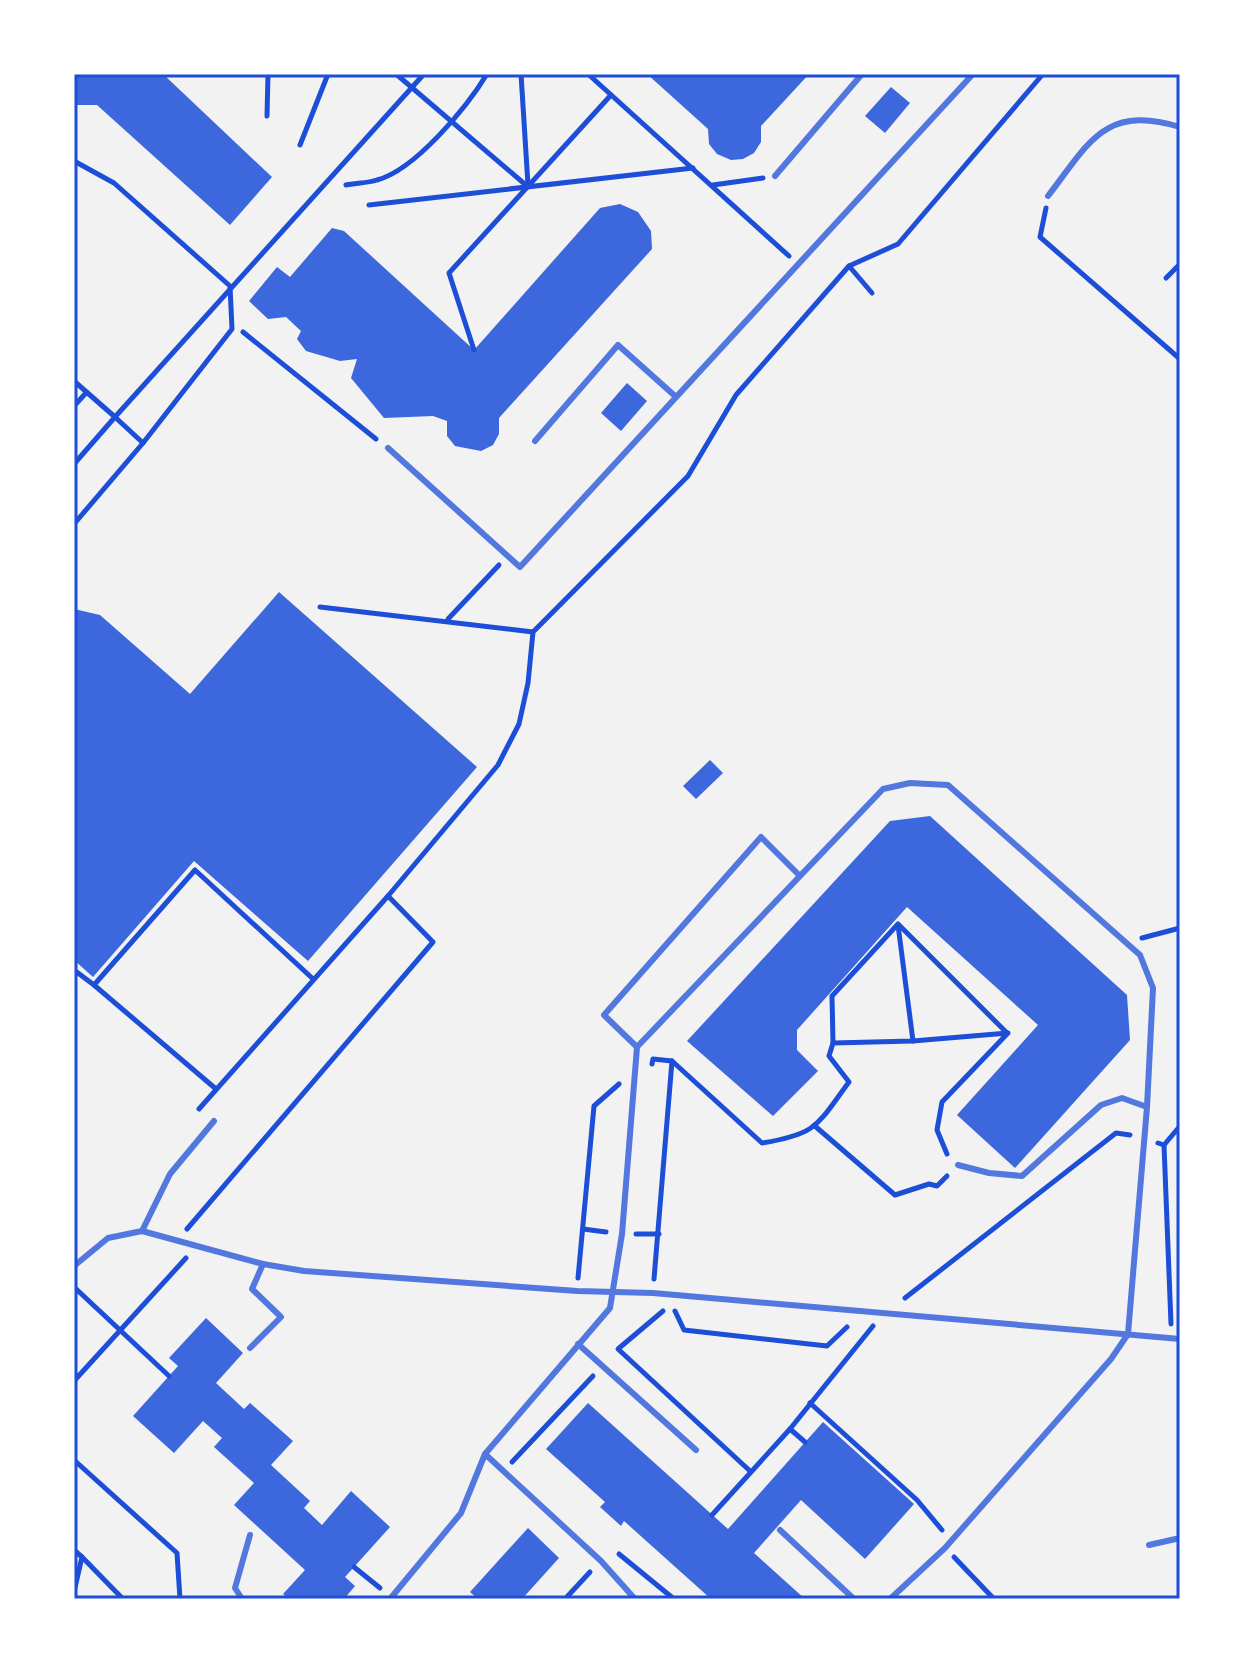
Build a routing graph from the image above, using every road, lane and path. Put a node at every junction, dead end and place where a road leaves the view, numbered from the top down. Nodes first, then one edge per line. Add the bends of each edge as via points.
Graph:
1 (268, 74) edge
2 (328, 74) edge
3 (396, 74) edge
4 (424, 74) edge
5 (487, 74) edge
6 (521, 74) edge
7 (588, 74) edge
8 (862, 74) edge
9 (957, 74) edge
10 (973, 74) edge
11 (1043, 74) edge
12 (966, 82) junction
13 (412, 87) junction
14 (611, 95) junction
15 (267, 116) dead end
16 (450, 120) junction
17 (1180, 127) edge
18 (300, 145) dead end
19 (74, 161) edge
20 (693, 168) junction
21 (775, 176) joint
22 (346, 185) dead end
23 (712, 185) junction
24 (528, 186) junction
25 (1048, 196) joint
26 (369, 205) dead end
27 (1180, 264) edge
28 (800, 266) junction
29 (849, 266) junction
30 (1166, 278) dead end
31 (230, 286) junction
32 (872, 293) dead end
33 (243, 332) dead end
34 (474, 350) dead end
35 (1180, 359) edge
36 (74, 381) edge
37 (86, 393) junction
38 (675, 396) junction
39 (74, 406) edge
40 (115, 417) junction
41 (535, 441) dead end
42 (143, 443) junction
43 (388, 448) joint
44 (74, 464) edge
45 (74, 524) edge
46 (508, 556) junction
47 (320, 607) dead end
48 (447, 620) junction
49 (533, 632) junction
50 (799, 875) junction
51 (388, 896) junction
52 (898, 924) junction
53 (1180, 928) edge
54 (1125, 942) junction
55 (74, 970) edge
56 (312, 978) junction
57 (94, 985) junction
58 (1008, 1033) junction
59 (913, 1041) junction
60 (833, 1043) junction
61 (637, 1047) junction
62 (672, 1061) dead end
63 (216, 1089) junction
64 (1147, 1107) junction
65 (199, 1109) dead end
66 (214, 1121) dead end
67 (1180, 1126) edge
68 (816, 1127) junction
69 (1147, 1138) junction
70 (1164, 1145) junction
71 (958, 1165) junction
72 (142, 1231) junction
73 (177, 1241) junction
74 (187, 1257) junction
75 (201, 1260) dead end
76 (263, 1264) junction
77 (74, 1266) edge
78 (74, 1287) edge
79 (612, 1291) junction
80 (652, 1310) dead end
81 (664, 1310) junction
82 (885, 1314) junction
83 (870, 1329) junction
84 (122, 1332) junction
85 (1128, 1334) junction
86 (1176, 1338) edge
87 (578, 1344) junction
88 (250, 1348) dead end
89 (618, 1349) junction
90 (602, 1365) junction
91 (169, 1376) dead end
92 (74, 1381) edge
93 (810, 1403) junction
94 (790, 1429) junction
95 (805, 1442) dead end
96 (696, 1450) dead end
97 (485, 1454) junction
98 (74, 1460) edge
99 (503, 1471) junction
100 (750, 1471) junction
101 (712, 1515) dead end
102 (780, 1530) dead end
103 (250, 1535) dead end
104 (1180, 1538) edge
105 (951, 1541) junction
106 (1149, 1545) dead end
107 (945, 1548) junction
108 (74, 1550) edge
109 (82, 1557) junction
110 (354, 1567) dead end
111 (74, 1592) edge
112 (391, 1598) edge
113 (123, 1599) edge
114 (180, 1599) edge
115 (242, 1599) edge
116 (635, 1599) edge
117 (854, 1599) edge
118 (890, 1599) edge
119 (994, 1599) edge

1 - 15 path
2 - 18 path
3 - 13 path
4 - 13 path
5 - 16 path
6 - 24 path
7 - 14 path
8 - 21 lane
9 - 12 lane
10 - 12 lane
11 - 29 path via 898,244
12 - 28 lane
13 - 16 path
13 - 31 path
14 - 20 path
14 - 24 path
16 - 22 path via 398,171
16 - 24 path
17 - 25 lane via 1142,120 1120,122 1097,133
19 - 31 path via 114,183
20 - 23 path
20 - 24 path
21 - 23 path
23 - 28 path
24 - 26 path
24 - 34 path via 449,273
25 - 35 path via 1040,237
27 - 30 path
28 - 38 lane
29 - 32 path
29 - 49 path via 736,395 688,476
31 - 40 path
31 - 42 path via 232,329
33 - 43 path
36 - 37 path
37 - 39 path
37 - 40 path
38 - 41 lane via 618,345
38 - 46 lane via 520,567
40 - 42 path
40 - 44 path
42 - 45 path
43 - 46 lane
46 - 48 path
47 - 48 path
48 - 49 path
49 - 51 path via 519,724 498,765
50 - 54 lane via 883,789 910,783 948,785
50 - 61 lane
50 - 61 lane via 761,837 604,1015
51 - 56 path
51 - 73 path via 433,942
52 - 58 path
52 - 59 path
52 - 60 path via 832,996
53 - 54 path
54 - 64 lane via 1140,955 1153,988
55 - 57 path
56 - 57 path via 195,870
56 - 63 path
57 - 63 path
58 - 59 path
58 - 71 path via 942,1102 937,1130
59 - 60 path
60 - 68 path via 829,1056 849,1082
61 - 79 lane via 622,1234
62 - 68 path via 762,1143 800,1137
63 - 65 path
64 - 69 lane
64 - 71 lane via 1122,1098 1101,1105 1022,1176
66 - 72 lane via 170,1174
67 - 70 path
68 - 71 path via 895,1195 937,1186
69 - 70 path
69 - 82 path via 1116,1133
69 - 85 lane
70 - 86 path
72 - 73 lane
72 - 77 lane via 108,1238
73 - 74 path
73 - 76 lane
74 - 75 path
74 - 84 path
76 - 79 lane
76 - 88 lane via 252,1289 281,1317
78 - 84 path
79 - 82 lane
79 - 87 lane via 610,1308
80 - 81 path
81 - 83 path via 678,1311 684,1330 827,1346 846,1327
81 - 89 path
82 - 83 path
82 - 85 lane
83 - 93 path
84 - 91 path
84 - 92 path
85 - 86 lane
85 - 105 lane
87 - 90 lane
87 - 97 lane
89 - 90 path
89 - 100 path
90 - 96 lane
90 - 99 path
93 - 94 path
93 - 105 path via 917,1500
94 - 95 path
94 - 100 path
97 - 99 lane
97 - 112 lane via 461,1513
98 - 114 path via 177,1553
99 - 116 lane
100 - 101 path
102 - 117 lane
103 - 115 lane via 235,1588
104 - 106 lane
105 - 107 lane
107 - 118 lane
107 - 119 path
108 - 109 path
109 - 111 path
109 - 113 path
110 - 112 path

